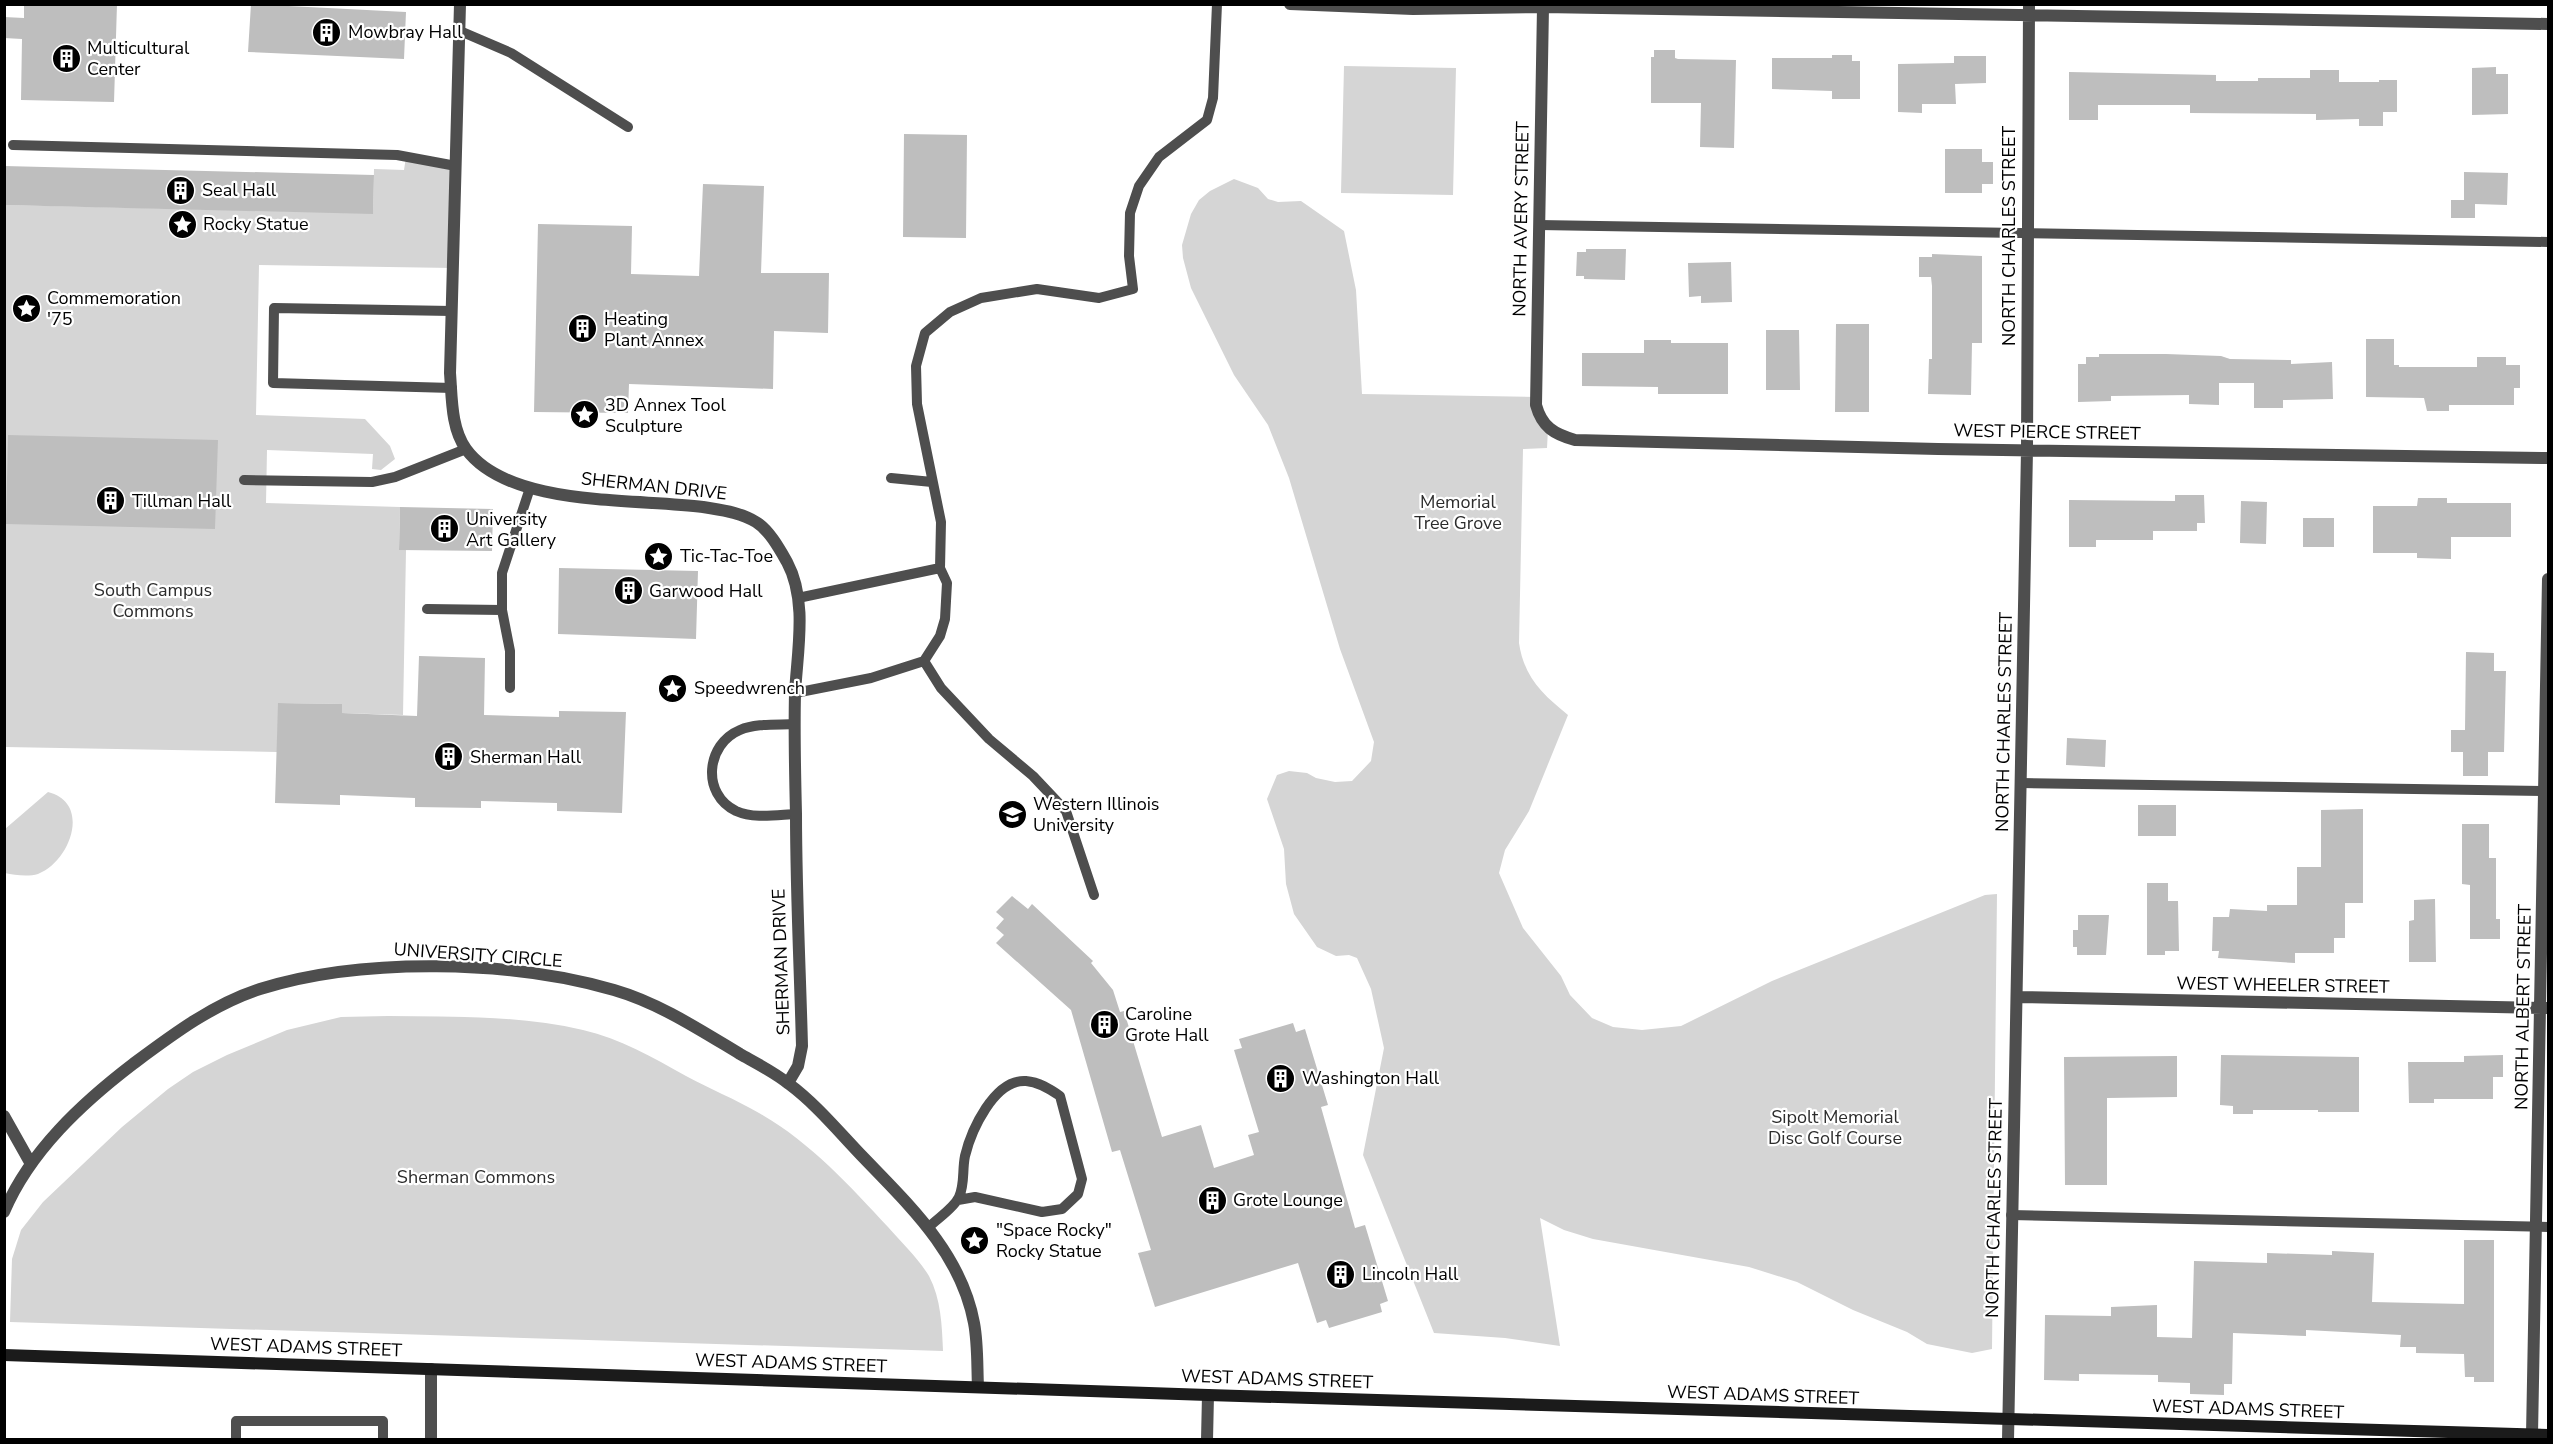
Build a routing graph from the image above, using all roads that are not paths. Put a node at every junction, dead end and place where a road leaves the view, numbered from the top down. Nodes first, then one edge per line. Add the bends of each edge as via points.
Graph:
1 (460, 4) edge
2 (1217, 4) edge
3 (1290, 4) edge
4 (1413, 7) edge
5 (1543, 7) junction
6 (2029, 10) edge
7 (2548, 24) edge
8 (460, 31) junction
9 (628, 127) dead end
10 (13, 145) dead end
11 (456, 166) junction
12 (1539, 225) junction
13 (2027, 233) junction
14 (2548, 242) edge
15 (452, 311) junction
16 (452, 388) junction
17 (1548, 429) joint
18 (466, 449) junction
19 (2027, 450) junction
20 (2548, 458) edge
21 (891, 478) dead end
22 (244, 480) dead end
23 (932, 482) junction
24 (530, 489) junction
25 (940, 568) junction
26 (2548, 579) edge
27 (798, 598) junction
28 (427, 609) dead end
29 (502, 610) junction
30 (924, 661) junction
31 (510, 688) dead end
32 (795, 693) junction
33 (795, 723) junction
34 (2022, 783) junction
35 (2545, 791) junction
36 (796, 814) junction
37 (1094, 895) dead end
38 (2017, 997) junction
39 (2545, 1008) edge
40 (788, 1083) junction
41 (4, 1116) edge
42 (31, 1164) junction
43 (958, 1200) junction
44 (4, 1212) edge
45 (2011, 1215) junction
46 (929, 1227) junction
47 (2542, 1227) edge
48 (4, 1355) edge
49 (431, 1369) junction
50 (978, 1387) junction
51 (1208, 1395) junction
52 (2008, 1420) junction
53 (2532, 1435) junction
54 (2548, 1435) edge
55 (236, 1440) edge
56 (383, 1440) edge
57 (430, 1440) edge
58 (1207, 1440) edge
59 (2008, 1440) edge

1 - 8 street, SHERMAN DRIVE
2 - 23 lane via 1213,98 1207,120 1159,158 1139,186 1130,213 1133,289 1099,298 1037,289 981,298 950,312 925,333 916,366 917,404
3 - 4 street
4 - 5 street
5 - 6 street
5 - 12 street, NORTH AVERY STREET
6 - 7 street
6 - 13 street, NORTH CHARLES STREET
8 - 9 lane via 511,53
8 - 11 street, SHERMAN DRIVE
10 - 11 lane via 397,155
11 - 15 street, SHERMAN DRIVE
12 - 13 lane
12 - 17 street, NORTH AVERY STREET via 1536,405
13 - 14 lane
13 - 19 street, NORTH CHARLES STREET
15 - 16 street, SHERMAN DRIVE
15 - 16 lane via 274,308 273,383
16 - 18 street, SHERMAN DRIVE via 456,427
17 - 19 street, WEST PIERCE STREET via 1575,441
18 - 22 lane via 372,482
18 - 24 street, SHERMAN DRIVE via 497,475
19 - 20 street, WEST PIERCE STREET
19 - 34 street, NORTH CHARLES STREET
21 - 23 lane
23 - 25 lane via 941,522
24 - 27 street, SHERMAN DRIVE via 737,513 756,522 772,538 788,564
24 - 29 lane via 502,573
25 - 27 lane
25 - 30 lane via 947,583 945,619 940,636
26 - 35 street, NORTH ALBERT STREET
27 - 32 street, SHERMAN DRIVE
28 - 29 lane
29 - 31 lane via 510,651
30 - 32 lane via 871,678
30 - 37 lane via 941,688 989,739 1033,776 1066,811
32 - 33 street, SHERMAN DRIVE
33 - 36 street, SHERMAN DRIVE
33 - 36 lane via 742,729 729,736 716,753 711,774 722,801 734,810 747,815
34 - 35 lane
34 - 38 street, NORTH CHARLES STREET
35 - 39 street, NORTH ALBERT STREET
36 - 40 street, SHERMAN DRIVE via 802,1046 798,1066
38 - 39 street, WEST WHEELER STREET
38 - 45 street, NORTH CHARLES STREET
39 - 47 street, NORTH ALBERT STREET
40 - 42 street, UNIVERSITY CIRCLE via 689,1023 618,991 568,978 518,972 372,967 312,976 258,990 214,1009 174,1034 78,1109
40 - 46 street, UNIVERSITY CIRCLE
41 - 42 street
42 - 44 street, UNIVERSITY CIRCLE
43 - 43 lane via 975,1197 1041,1212 1062,1209 1078,1194 1082,1179 1060,1096 1047,1086 1024,1080 1003,1089 987,1105 972,1133
43 - 46 lane
45 - 47 lane
45 - 52 street, NORTH CHARLES STREET
46 - 50 street, UNIVERSITY CIRCLE via 969,1300 975,1326
47 - 53 street, NORTH ALBERT STREET
48 - 49 street, WEST ADAMS STREET
49 - 50 street, WEST ADAMS STREET
49 - 57 street
50 - 51 street, WEST ADAMS STREET
51 - 52 street, WEST ADAMS STREET
51 - 58 street
52 - 53 street, WEST ADAMS STREET
52 - 59 street, NORTH CHARLES STREET
53 - 54 street, WEST ADAMS STREET
55 - 56 lane via 236,1420 383,1420

